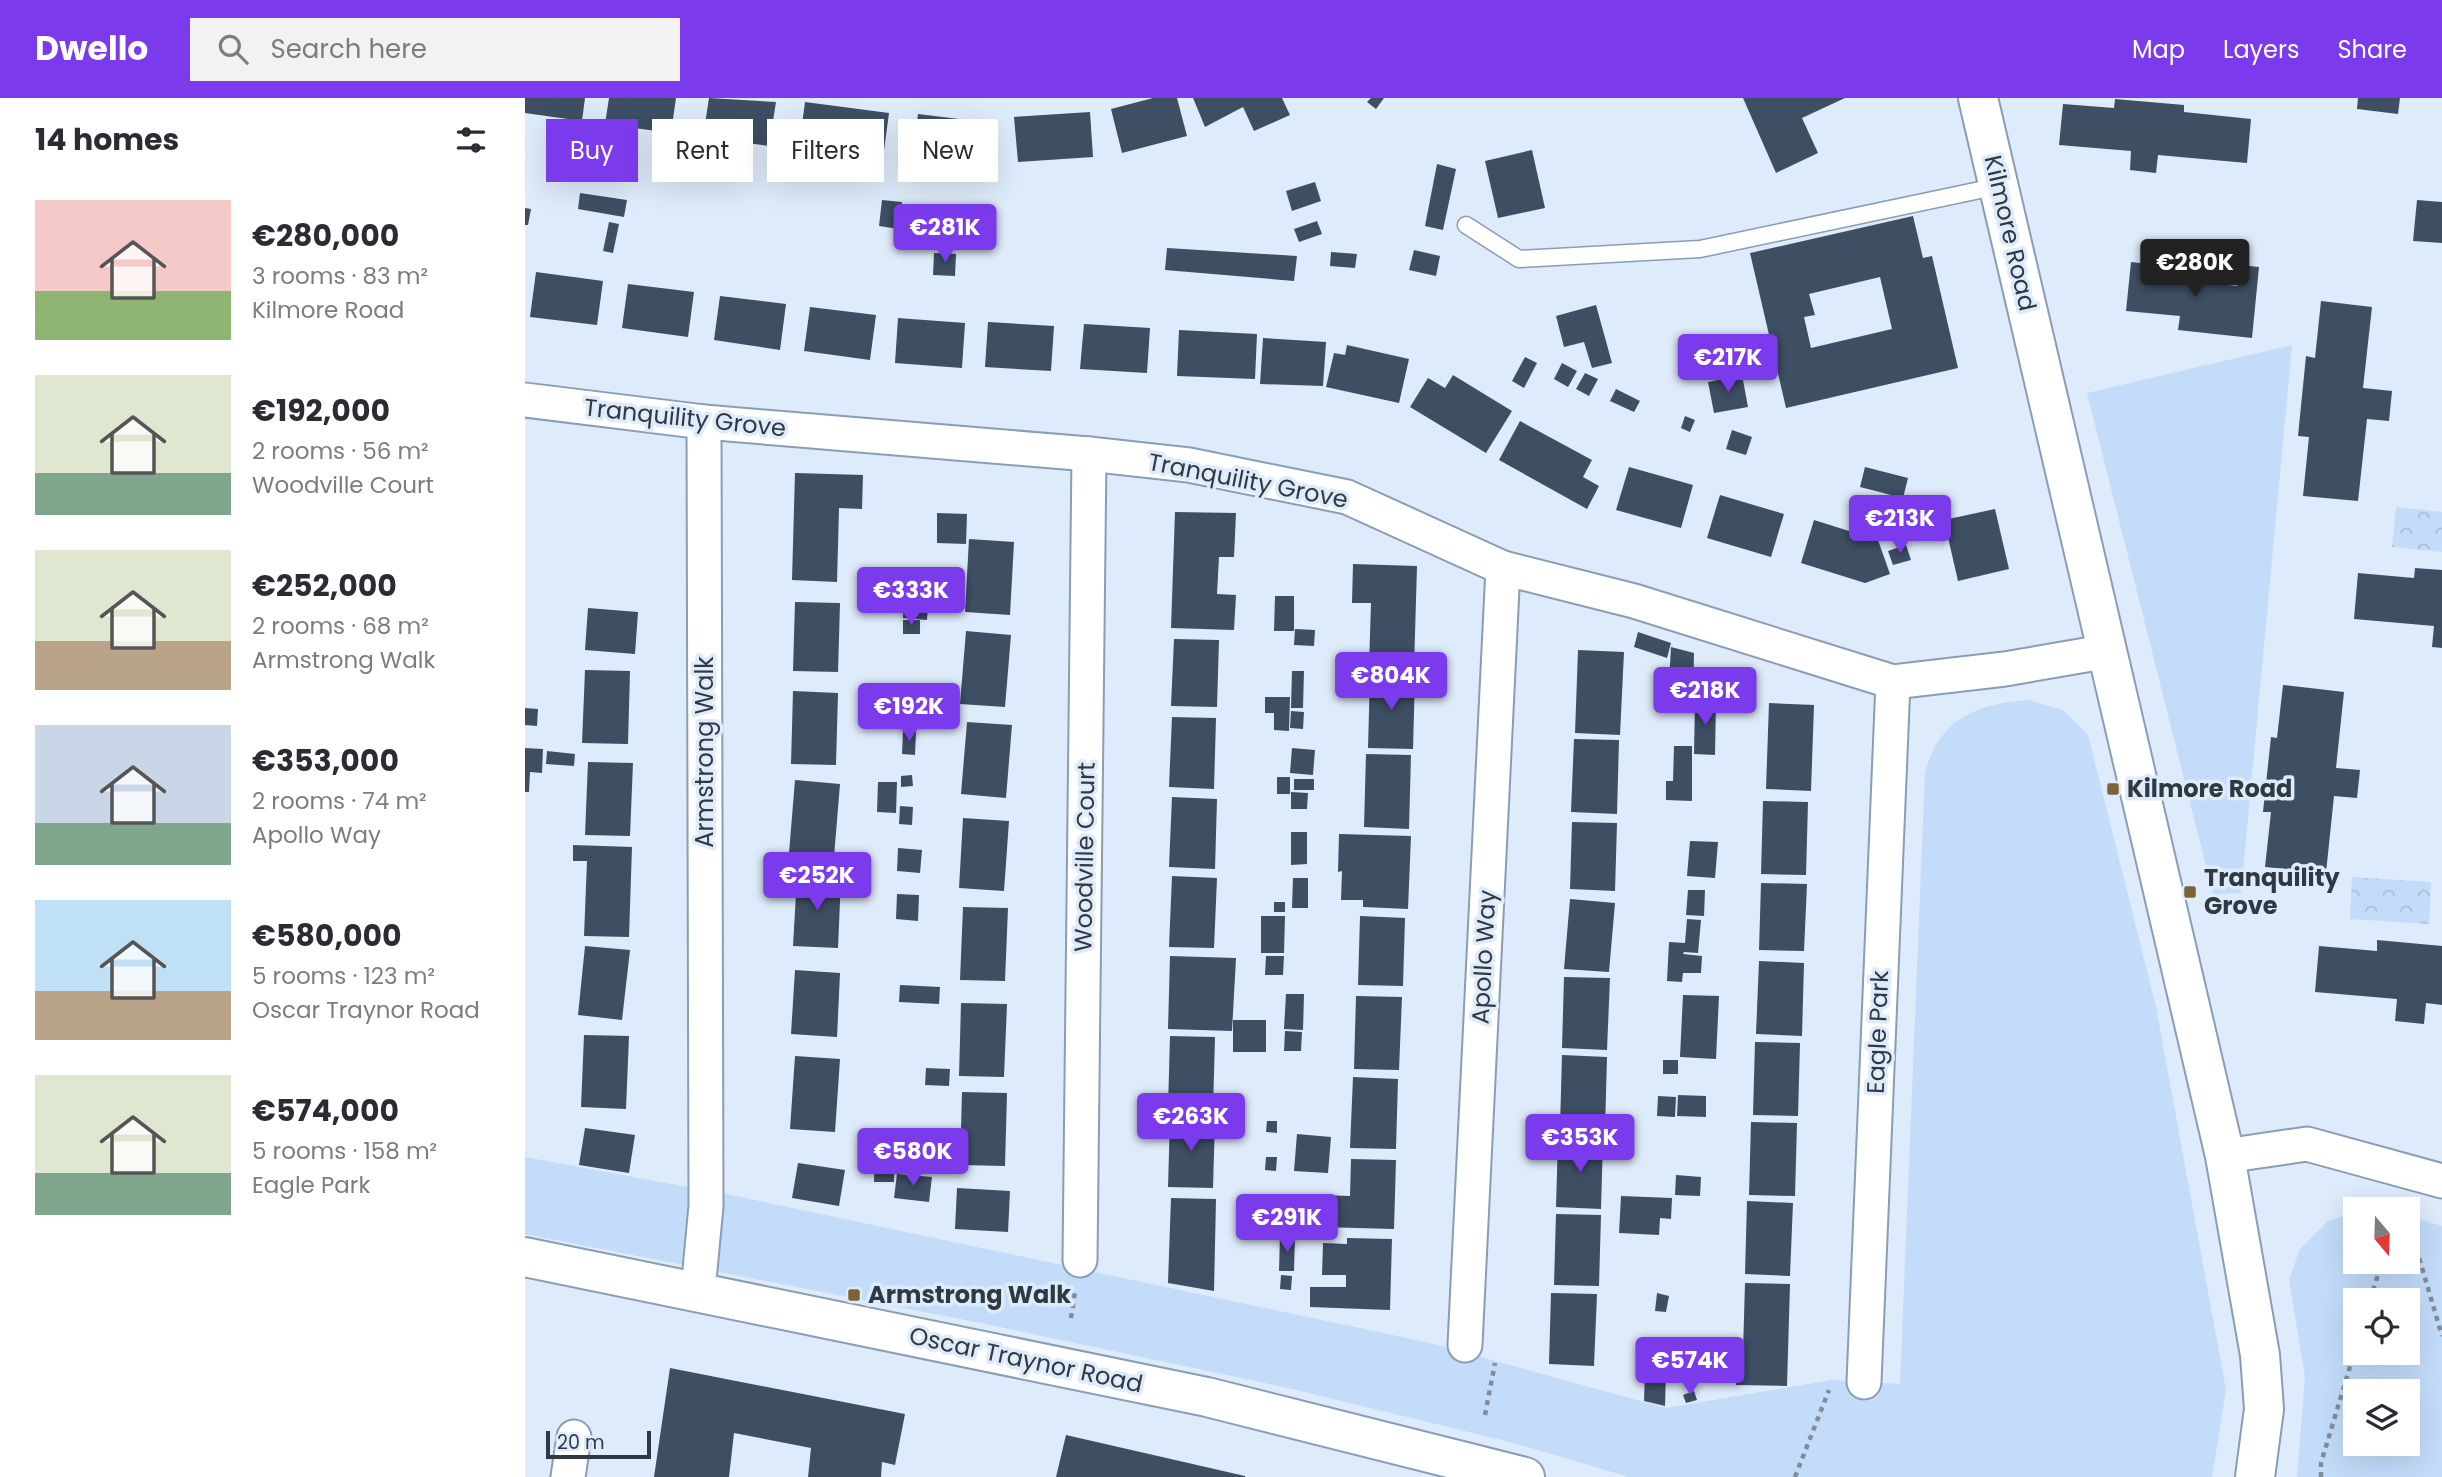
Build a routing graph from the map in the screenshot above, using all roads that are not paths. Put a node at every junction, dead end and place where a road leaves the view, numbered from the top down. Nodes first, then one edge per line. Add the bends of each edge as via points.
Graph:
1 (1978, 98) edge
2 (1999, 186) junction
3 (1466, 225) dead end
4 (525, 400) edge
5 (704, 422) junction
6 (1089, 454) junction
7 (1503, 568) junction
8 (2109, 651) junction
9 (1893, 682) junction
10 (2225, 1156) junction
11 (2442, 1181) edge
12 (525, 1257) edge
13 (1080, 1260) dead end
14 (698, 1292) junction
15 (1465, 1345) dead end
16 (1864, 1382) road end
17 (574, 1437) dead end
18 (568, 1477) edge
19 (1525, 1477) edge
20 (2255, 1477) edge

1 - 2 street, Kilmore Road
2 - 3 lane via 1700,249 1519,259
2 - 8 street, Kilmore Road
4 - 5 street, Tranquility Grove
5 - 6 street, Tranquility Grove
5 - 14 street, Armstrong Walk via 706,1206
6 - 7 street, Tranquility Grove via 1189,465 1347,497
6 - 13 street, Woodville Court
7 - 9 street, Tranquility Grove via 1633,601
7 - 15 street, Apollo Way
8 - 9 street, Tranquility Grove
8 - 10 street, Kilmore Road
9 - 16 street, Eagle Park
10 - 11 street via 2307,1144
10 - 20 street, Kilmore Road via 2260,1355 2264,1409
12 - 14 street, Oscar Traynor Road
14 - 19 street, Oscar Traynor Road via 1207,1396
17 - 18 street

